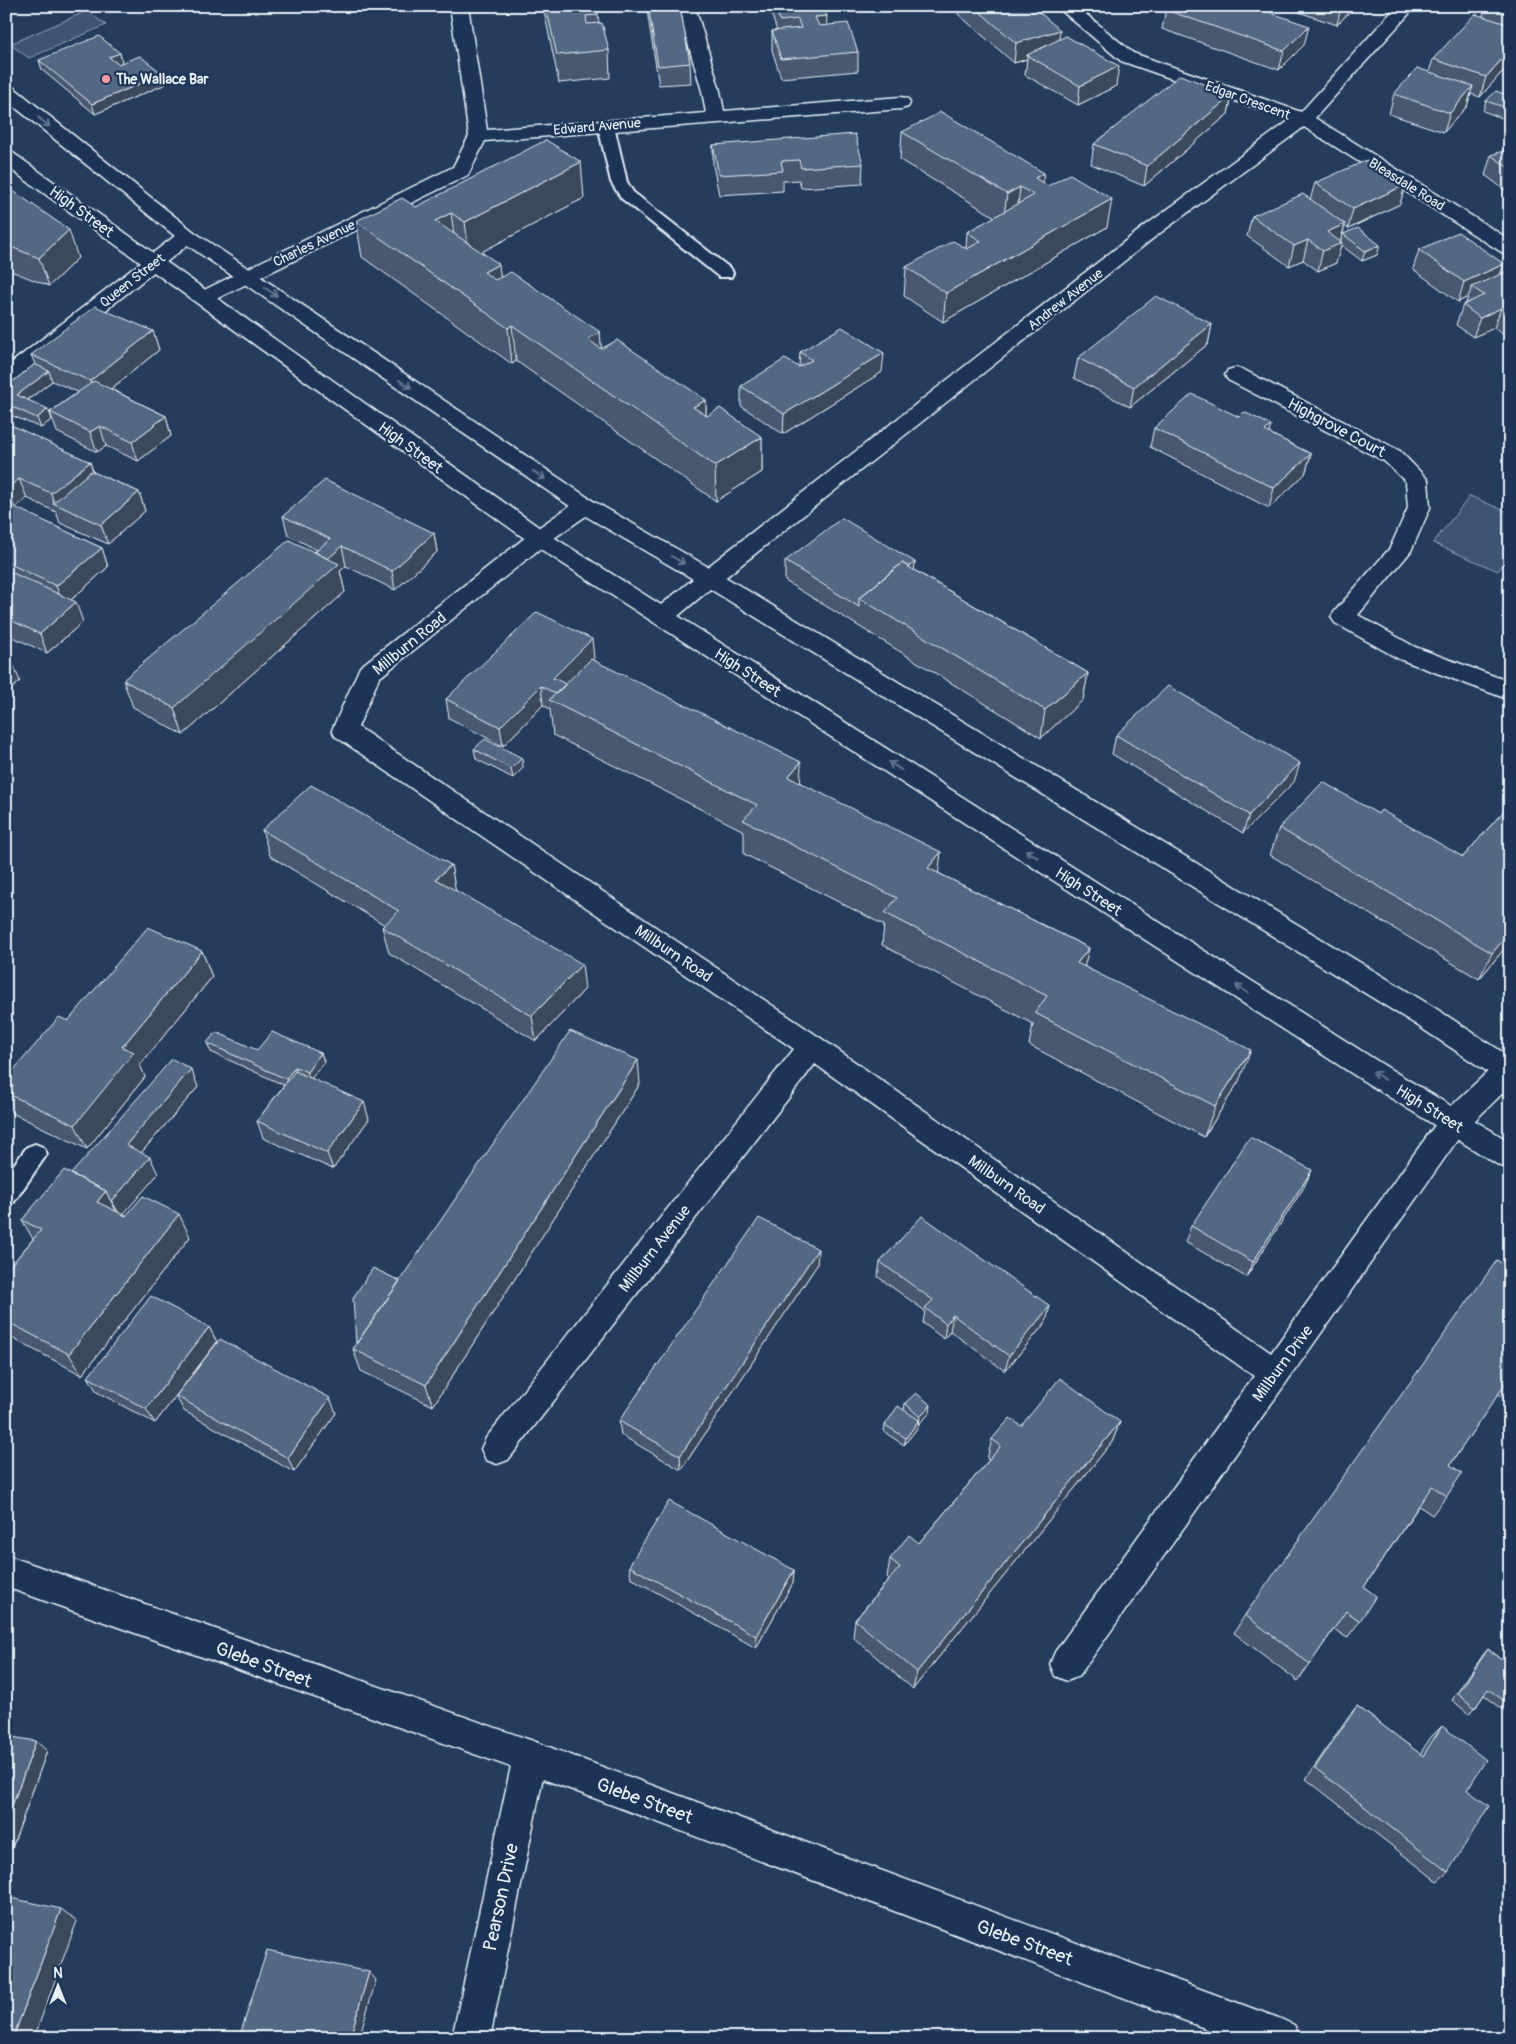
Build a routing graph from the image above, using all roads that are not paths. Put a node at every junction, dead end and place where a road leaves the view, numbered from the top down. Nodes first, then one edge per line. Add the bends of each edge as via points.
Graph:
1 (459, 6) edge
2 (686, 6) edge
3 (1065, 6) edge
4 (1407, 6) edge
5 (6, 91) edge
6 (901, 103) dead end
7 (716, 117) junction
8 (1304, 119) junction
9 (606, 126) junction
10 (478, 136) junction
11 (6, 157) edge
12 (187, 236) junction
13 (1510, 249) edge
14 (154, 263) junction
15 (725, 273) dead end
16 (247, 276) junction
17 (203, 298) junction
18 (1236, 375) dead end
19 (6, 378) edge
20 (585, 506) junction
21 (539, 538) junction
22 (709, 578) junction
23 (661, 617) junction
24 (1510, 691) edge
25 (812, 1046) junction
26 (1509, 1070) edge
27 (1453, 1123) junction
28 (35, 1154) dead end
29 (1510, 1157) edge
30 (6, 1194) edge
31 (1275, 1372) junction
32 (497, 1449) dead end
33 (6, 1572) edge
34 (1067, 1664) dead end
35 (530, 1757) junction
36 (471, 2038) edge
37 (1281, 2038) edge

1 - 10 street
2 - 7 street
3 - 8 street, Edgar Crescent via 1128,57
4 - 8 street, Andrew Avenue
5 -> 12 street
6 - 7 street, Edward Avenue
7 - 9 street, Edward Avenue
8 - 13 street, Bleasdale Road
8 - 22 street, Andrew Avenue via 1149,232
9 - 10 street, Edward Avenue
9 - 15 lane via 619,182 627,195
10 - 16 street, Charles Avenue via 461,171
11 - 14 street, High Street
12 - 14 street, Queen Street
12 - 16 street
14 - 17 street, High Street
14 - 19 street, Queen Street
16 - 17 street, Charles Avenue
16 -> 20 street
17 - 21 street, High Street
18 - 24 street, Highgrove Court via 1392,456 1417,480 1419,508 1400,551 1343,617 1407,654
20 - 21 street, Millburn Road
20 -> 22 street
21 - 23 street, High Street
21 - 25 street, Millburn Road via 369,674 344,730
22 - 23 street, Andrew Avenue
22 - 26 street
27 -> 23 street, High Street
25 - 31 street, Millburn Road
25 - 32 street, Millburn Avenue
26 - 27 street, Millburn Drive
27 - 29 street, High Street
27 - 31 street, Millburn Drive
28 - 30 lane
31 - 34 street, Millburn Drive
33 - 35 street, Glebe Street
35 - 36 street, Pearson Drive
35 - 37 street, Glebe Street

